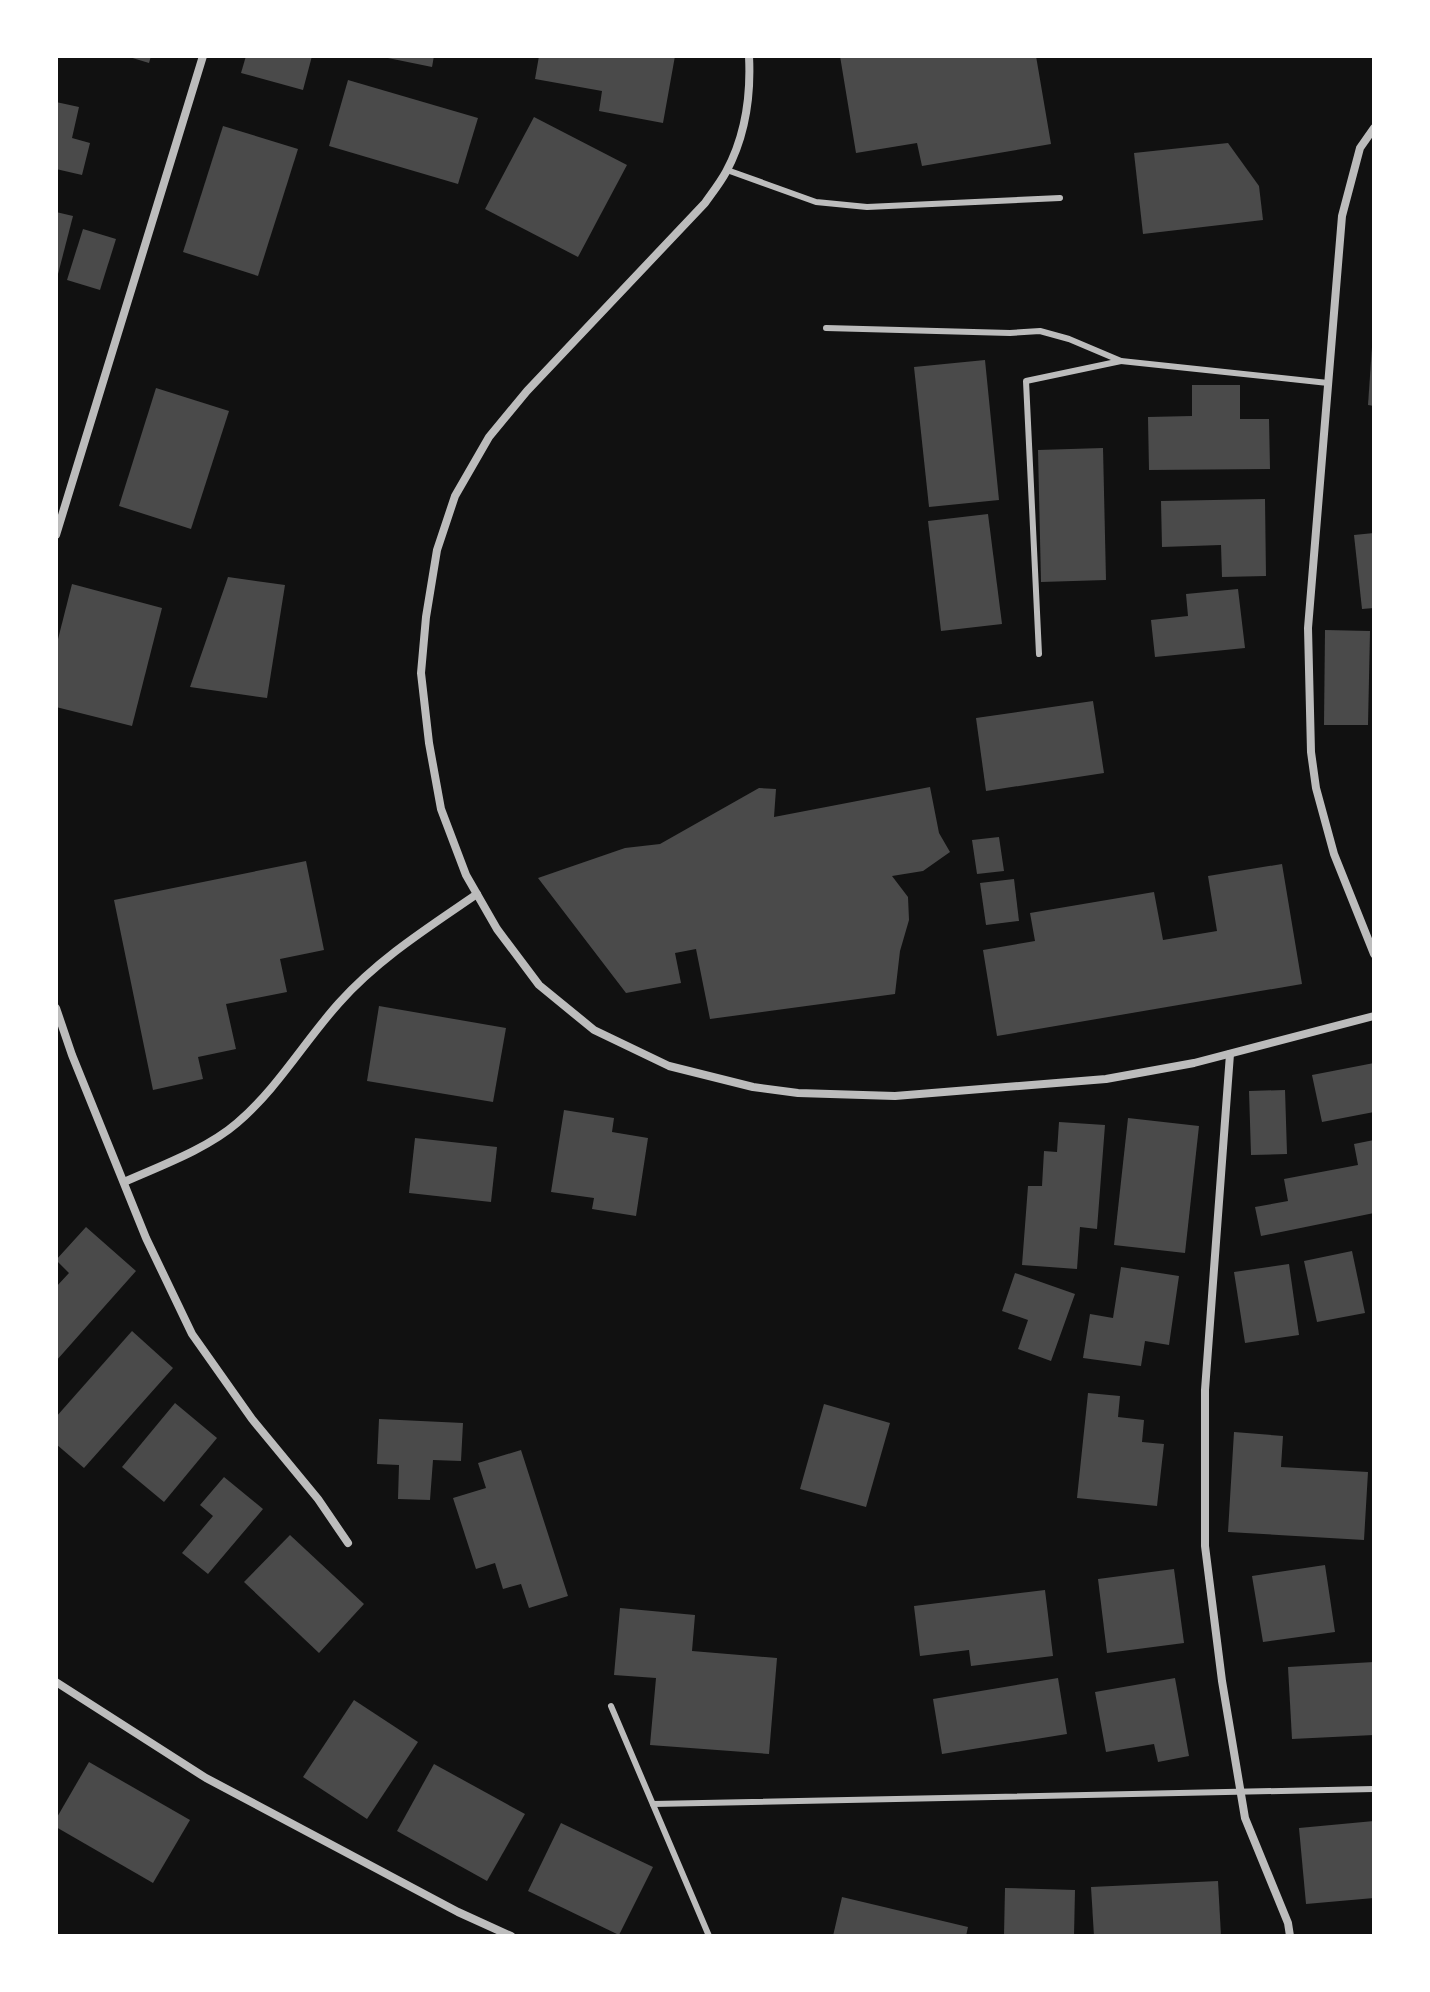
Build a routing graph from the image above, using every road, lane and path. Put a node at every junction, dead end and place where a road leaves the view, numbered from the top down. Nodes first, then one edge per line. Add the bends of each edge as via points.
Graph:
1 (203, 56) edge
2 (749, 56) edge
3 (1374, 128) edge
4 (727, 170) junction
5 (1060, 198) dead end
6 (826, 328) dead end
7 (1121, 361) junction
8 (1328, 383) junction
9 (56, 535) edge
10 (1039, 654) dead end
11 (477, 894) junction
12 (1374, 954) edge
13 (56, 1008) edge
14 (1374, 1016) edge
15 (1230, 1054) junction
16 (124, 1182) junction
17 (348, 1543) dead end
18 (56, 1682) edge
19 (611, 1706) dead end
20 (1374, 1789) edge
21 (1241, 1793) junction
22 (653, 1804) junction
23 (511, 1936) edge
24 (709, 1936) edge
25 (1290, 1936) edge

1 - 9 street
2 - 4 street via 751,85 743,128
3 - 8 street via 1360,148 1342,216
4 - 5 lane via 816,202 867,207
4 - 11 street via 705,203 527,391 489,437 455,496 437,550 421,673 441,809
6 - 7 lane via 1040,331
7 - 8 lane
7 - 10 lane via 1026,381
8 - 12 street via 1308,628 1311,752 1334,854
11 - 15 street via 539,985 594,1030 669,1066 753,1087 895,1096 1106,1079
11 - 16 street via 387,957 340,1001 261,1102 235,1126
13 - 16 street
14 - 15 street
15 - 21 street via 1205,1390 1205,1546
16 - 17 street via 192,1334
18 - 23 street via 206,1778
19 - 22 lane
20 - 21 lane
21 - 22 lane
21 - 25 street via 1245,1818
22 - 24 lane

